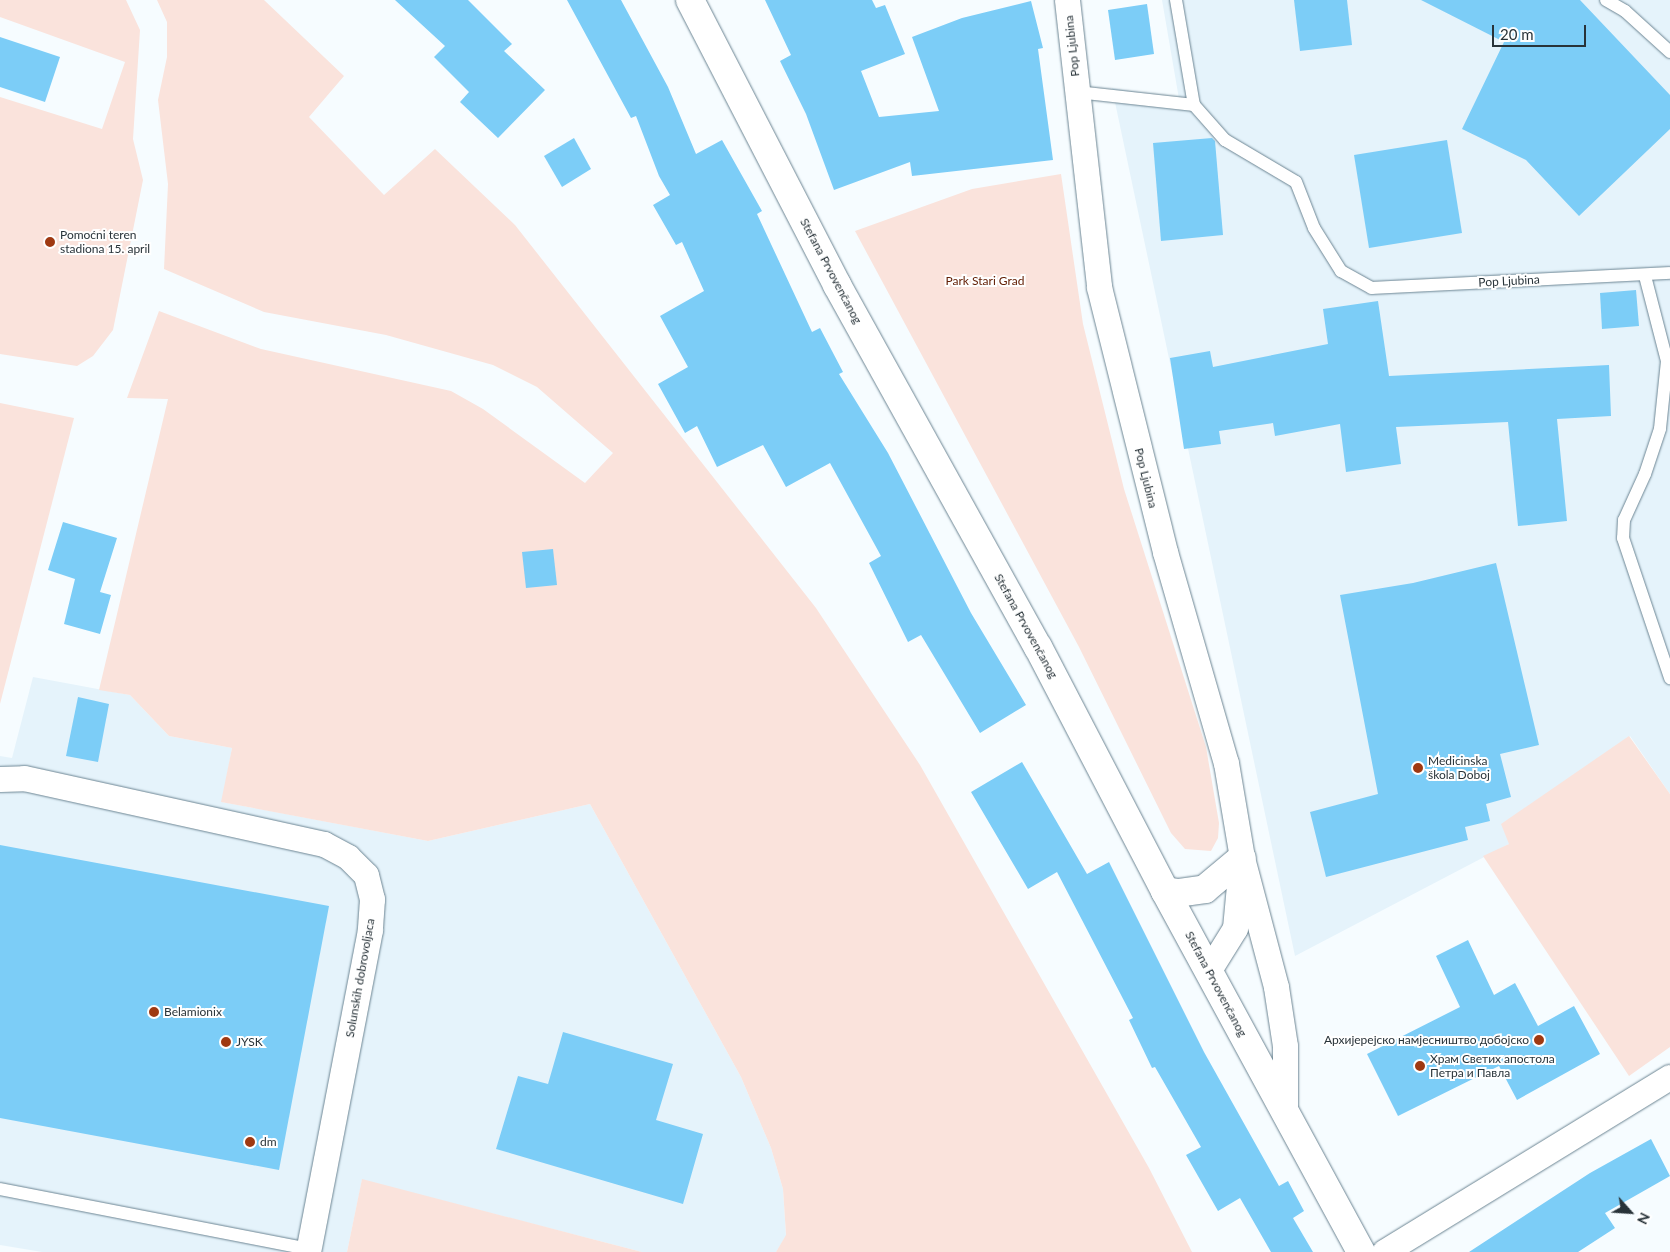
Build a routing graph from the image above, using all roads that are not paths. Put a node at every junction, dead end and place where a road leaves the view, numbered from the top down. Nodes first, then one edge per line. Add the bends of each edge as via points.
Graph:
1 (690, 0) edge
2 (1067, 0) edge
3 (1176, 0) edge
4 (1606, 0) edge
5 (1670, 52) edge
6 (1077, 92) junction
7 (1194, 105) junction
8 (1670, 273) edge
9 (1645, 276) junction
10 (1670, 678) edge
11 (0, 779) edge
12 (1242, 858) junction
13 (1165, 891) junction
14 (1209, 970) junction
15 (1670, 1077) edge
16 (1285, 1114) junction
17 (0, 1189) edge
18 (314, 1251) edge
19 (1361, 1252) edge
20 (1384, 1252) edge

1 - 13 street, Stefana Prvovenčanog via 837,285 1038,647
2 - 6 street, Pop Ljubina
3 - 7 lane
4 - 5 lane via 1625,11
6 - 7 lane, Pop Ljubina
6 - 12 street, Pop Ljubina via 1099,287 1165,552 1226,764
7 - 9 lane, Pop Ljubina via 1225,140 1296,182 1314,228 1341,271 1372,288
8 - 9 lane, Pop Ljubina
9 - 10 lane via 1667,361 1660,429 1645,474 1624,520 1623,538
11 - 18 street, Solunskih dobrovoljaca via 24,778 324,844 348,857 366,875 372,899 370,930 316,1215
12 - 13 street via 1205,889 1178,893
12 - 14 street via 1235,928
12 - 16 street via 1276,987 1285,1046
13 - 14 street, Stefana Prvovenčanog
14 - 16 street, Stefana Prvovenčanog
15 - 20 street
16 - 19 street, Stefana Prvovenčanog
17 - 18 lane

